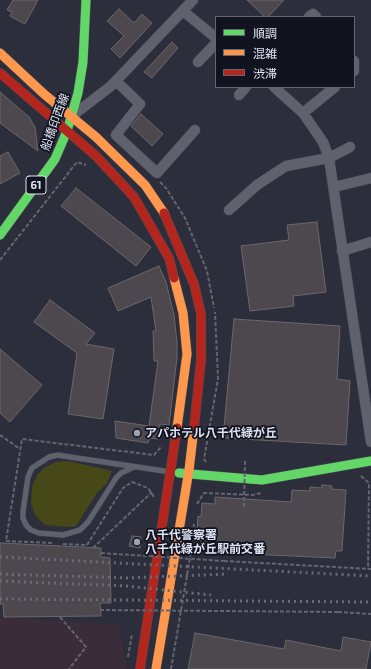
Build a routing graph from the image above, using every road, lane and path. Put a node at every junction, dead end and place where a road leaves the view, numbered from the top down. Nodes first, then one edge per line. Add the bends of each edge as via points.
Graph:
1 (86, 0) edge
2 (193, 0) edge
3 (183, 11) junction
4 (215, 37) edge
5 (215, 43) edge
6 (0, 53) edge
7 (198, 62) dead end
8 (0, 73) edge
9 (116, 81) junction
10 (245, 88) edge
11 (275, 88) edge
12 (334, 88) edge
13 (239, 96) dead end
14 (303, 113) junction
15 (72, 116) junction
16 (195, 130) dead end
17 (67, 131) junction
18 (350, 147) dead end
19 (329, 158) junction
20 (87, 165) dead end
21 (371, 178) edge
22 (334, 187) junction
23 (229, 210) dead end
24 (0, 236) edge
25 (371, 242) edge
26 (342, 250) junction
27 (0, 260) edge
28 (0, 435) edge
29 (371, 442) edge
30 (163, 445) dead end
31 (21, 449) junction
32 (245, 461) dead end
33 (371, 461) edge
34 (134, 467) junction
35 (172, 472) junction
36 (189, 474) junction
37 (361, 476) dead end
38 (152, 492) junction
39 (267, 492) dead end
40 (154, 501) dead end
41 (196, 506) dead end
42 (244, 507) dead end
43 (194, 521) dead end
44 (93, 548) dead end
45 (101, 553) dead end
46 (145, 553) dead end
47 (144, 560) dead end
48 (370, 569) edge
49 (136, 609) dead end
50 (100, 610) dead end
51 (371, 614) edge
52 (60, 616) dead end
53 (134, 617) dead end
54 (132, 631) dead end
55 (128, 658) dead end
56 (69, 669) edge
57 (140, 669) edge
58 (156, 669) edge
59 (172, 669) edge

1 - 15 street, 船橋印西線 / 61 via 83,62
2 - 3 street
3 - 4 street
3 - 9 street
5 - 7 street
6 - 15 street
8 - 17 street
9 - 15 street
9 - 16 street via 140,104 116,135 157,173
10 - 13 street
11 - 14 street
12 - 14 street
14 - 19 street via 323,142
15 - 17 street, 船橋印西線 / 61
15 - 36 street via 145,185 167,218 194,284 201,314 201,360
17 - 24 street, 船橋印西線 / 61 via 55,159
17 - 35 street via 96,156 134,197 168,258 175,278 183,313 187,354
18 - 19 street
19 - 22 street
19 - 23 street via 286,166 257,185
20 - 27 path via 77,162
21 - 22 street
22 - 26 street
25 - 26 street
26 - 29 street
28 - 31 path
30 - 31 path via 154,455 22,439
31 - 38 path via 6,541 87,545 123,488 132,482
32 - 42 path, bridge
33 - 36 street via 262,480
34 - 34 lane via 116,478 88,522 72,534 55,535 31,530 23,518 28,477 32,468 41,461 58,455
34 - 35 lane
35 - 36 street
35 - 57 street
36 - 58 street
37 - 48 path via 369,483
38 - 40 path via 155,496
38 - 44 path
39 - 41 path via 252,495 204,494
43 - 59 path
45 - 48 path, bridge
46 - 47 path
49 - 53 path
50 - 51 path, bridge
52 - 56 path via 86,647
54 - 55 path

